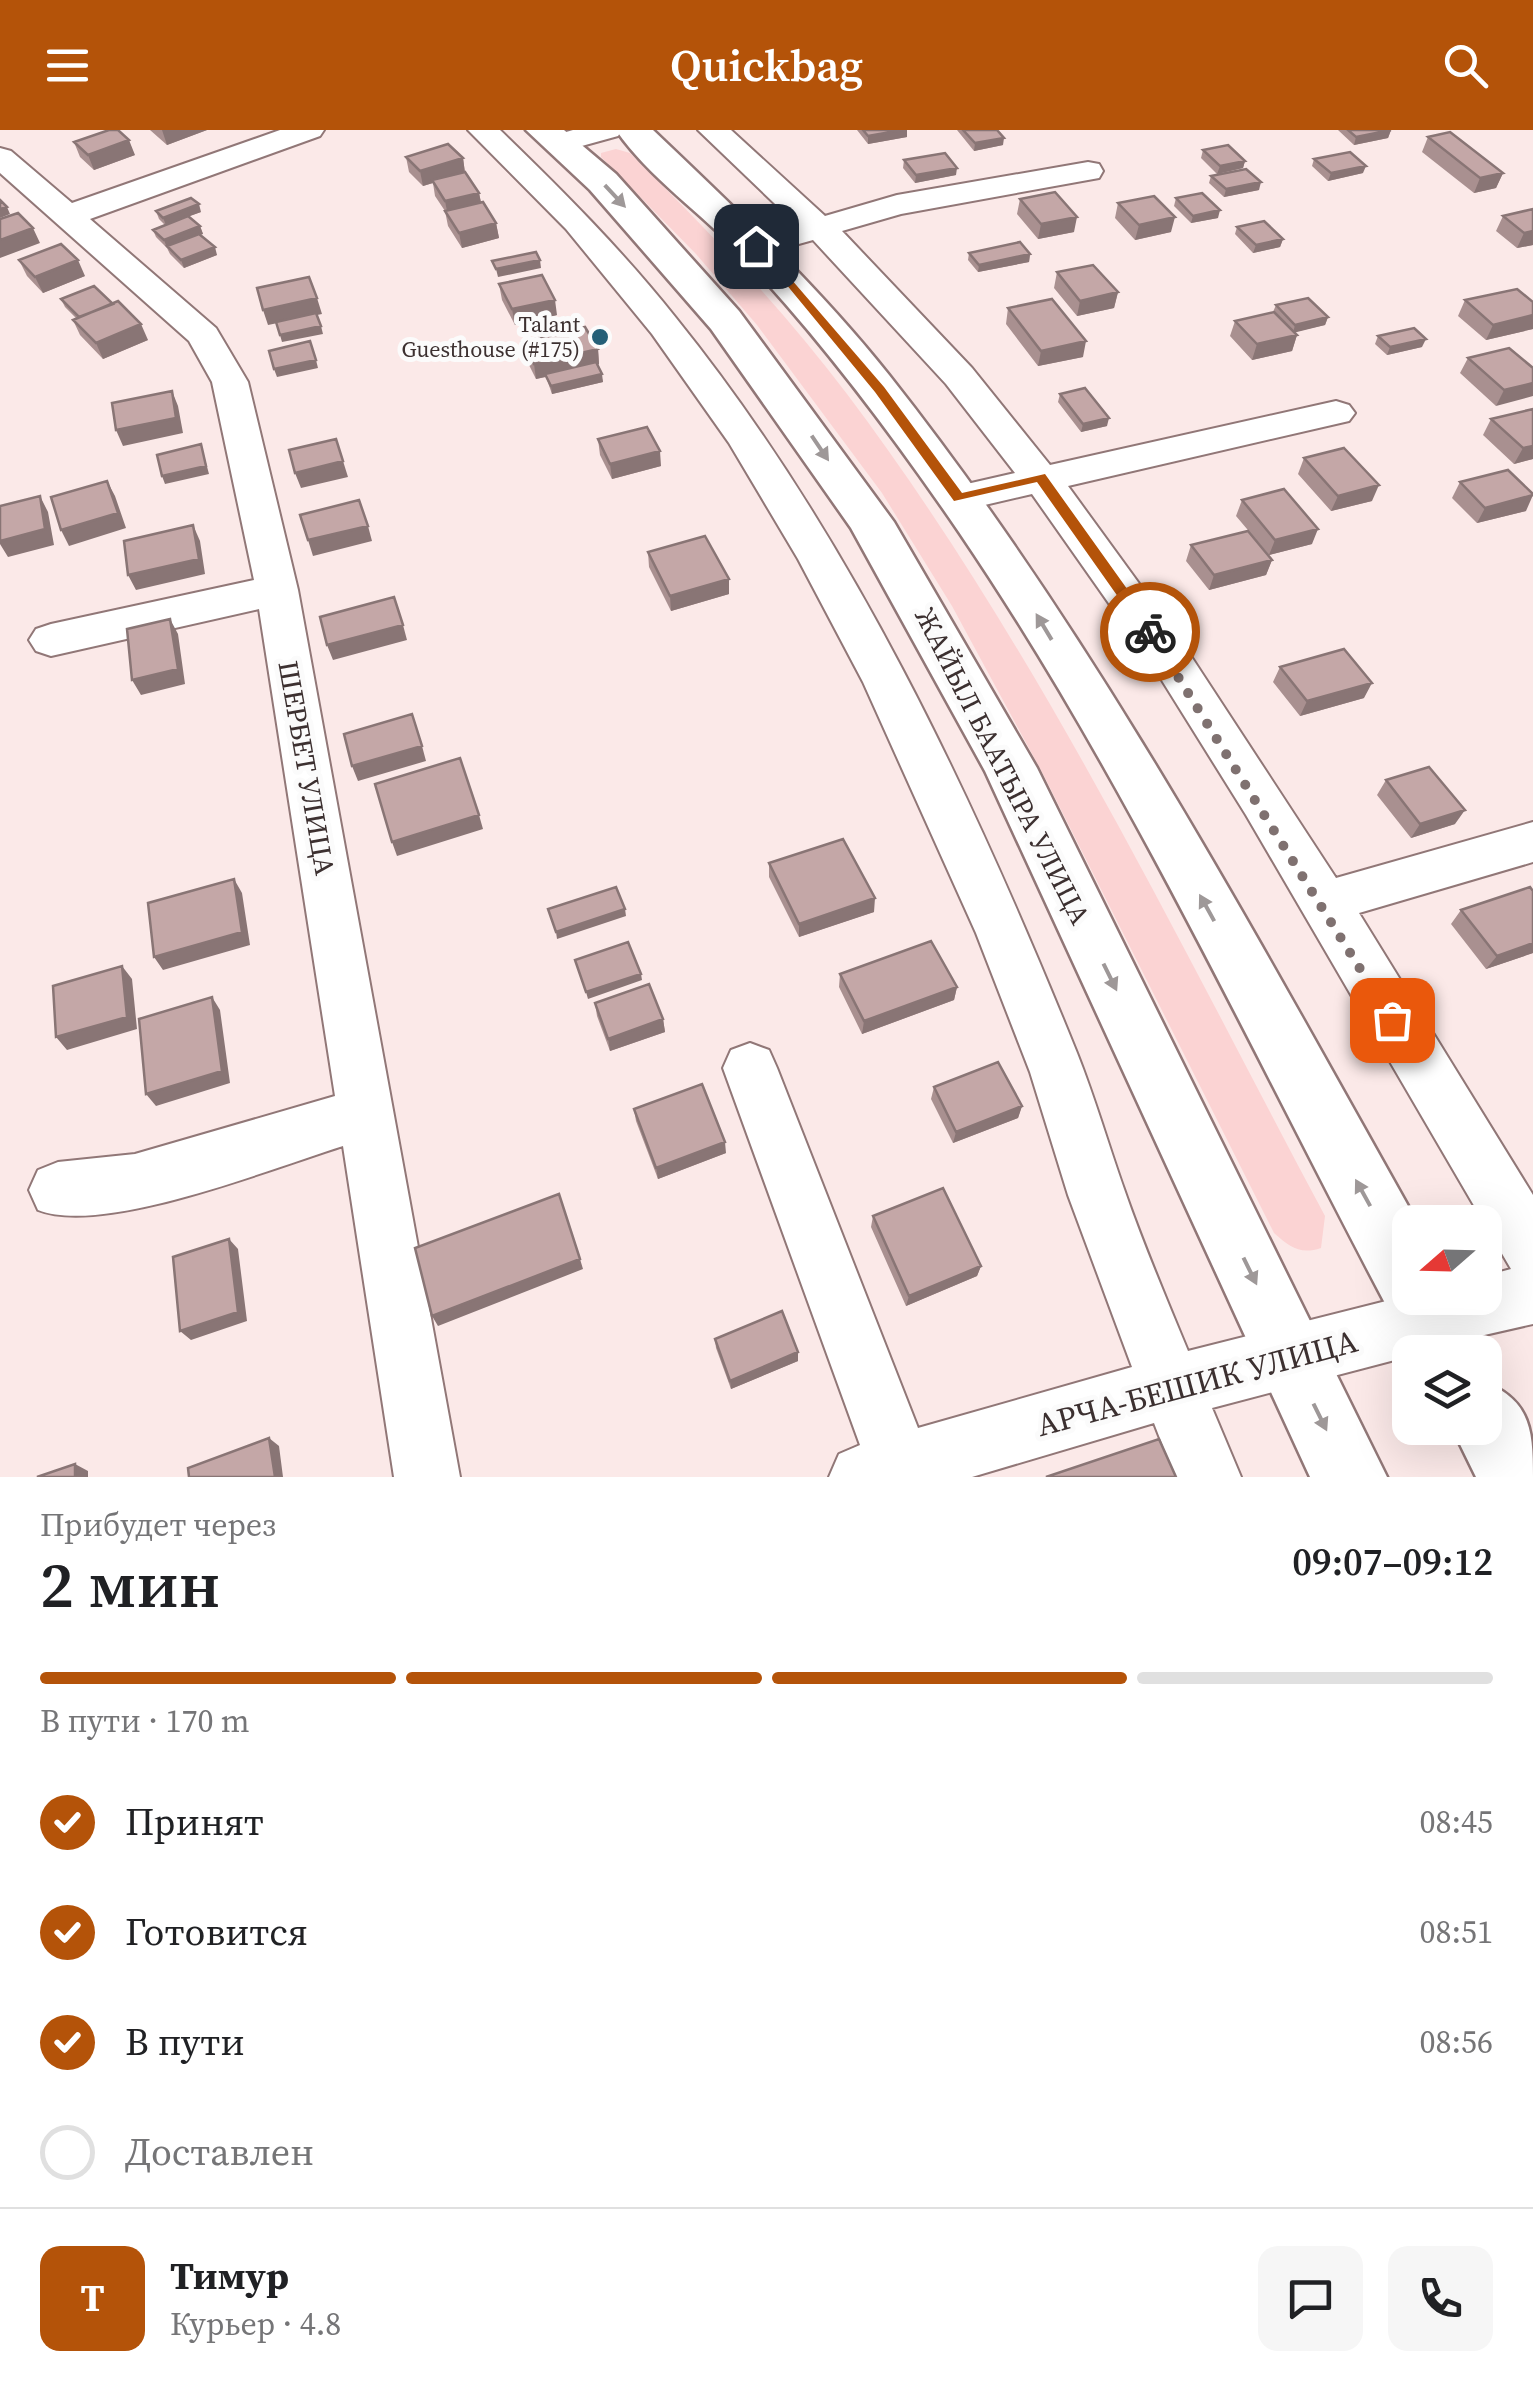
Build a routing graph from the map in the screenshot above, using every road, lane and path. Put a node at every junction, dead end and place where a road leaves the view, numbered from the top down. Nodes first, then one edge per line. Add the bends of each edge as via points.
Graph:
1 (309, 130) edge
2 (483, 130) edge
3 (633, 130) edge
4 (713, 130) edge
5 (570, 134) edge
6 (0, 156) edge
7 (1088, 171) dead end
8 (67, 216) junction
9 (820, 226) junction
10 (756, 246) junction
11 (1336, 413) dead end
12 (1040, 477) junction
13 (959, 498) junction
14 (278, 590) junction
15 (51, 640) dead end
16 (1533, 842) edge
17 (1322, 903) junction
18 (750, 1068) dead end
19 (365, 1113) junction
20 (58, 1190) dead end
21 (1392, 1247) edge
22 (1533, 1250) edge
23 (1533, 1294) edge
24 (1502, 1299) edge
25 (1419, 1315) edge
26 (1292, 1357) junction
27 (1171, 1387) junction
28 (1499, 1445) edge
29 (881, 1471) edge
30 (427, 1477) edge
31 (1208, 1477) edge
32 (1349, 1477) edge
33 (1516, 1477) edge

1 - 8 street
2 - 27 street via 570,215 656,316 738,429 828,577 1018,970
3 - 10 main road
4 - 9 street
5 -> 26 main road, ЖАЙЫЛ БААТЫРА УЛИЦА via 725,320 871,522 942,640
6 - 8 street, ШЕРБЕТ УЛИЦА
7 - 9 street
8 - 14 street, ШЕРБЕТ УЛИЦА via 204,335 220,358
9 - 10 street
9 - 12 street via 887,292
10 - 13 main road via 880,390
11 - 12 street
12 - 13 street
12 - 17 street via 1205,715
21 -> 13 main road via 1116,746
14 - 15 street
14 - 19 street, ШЕРБЕТ УЛИЦА
16 - 17 street
17 - 22 street
18 - 29 street
19 - 20 street via 135,1182
19 - 30 street, ШЕРБЕТ УЛИЦА
23 - 24 street, АРЧА-БЕШИК УЛИЦА
25 - 26 street, АРЧА-БЕШИК УЛИЦА
26 - 27 street, АРЧА-БЕШИК УЛИЦА
26 -> 32 main road, ЖАЙЫЛ БААТЫРА УЛИЦА
27 - 29 street, АРЧА-БЕШИК УЛИЦА
27 - 31 street
28 - 33 main road

